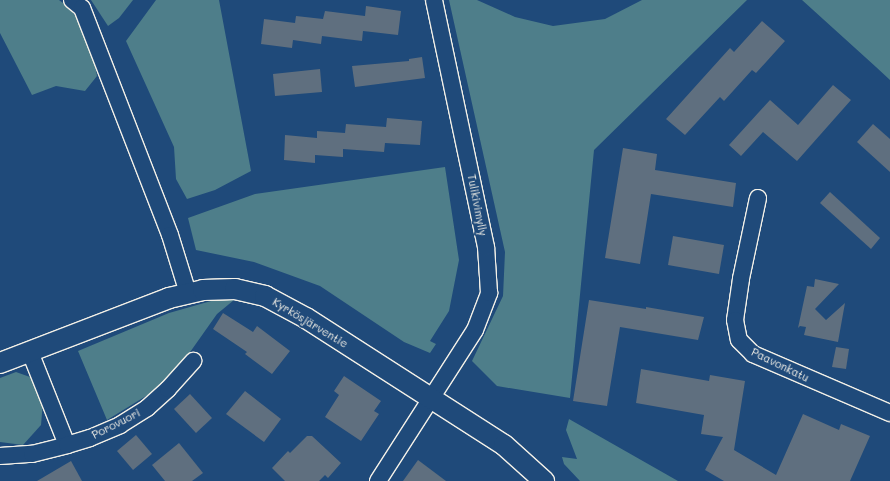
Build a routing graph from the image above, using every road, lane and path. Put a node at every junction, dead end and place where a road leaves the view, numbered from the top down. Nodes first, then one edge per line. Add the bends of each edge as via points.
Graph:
1 (72, 0) edge
2 (434, 0) edge
3 (758, 198) dead end
4 (188, 293) junction
5 (30, 352) junction
6 (193, 361) dead end
7 (0, 364) edge
8 (431, 399) junction
9 (890, 413) edge
10 (67, 445) junction
11 (0, 456) edge
12 (378, 481) edge
13 (544, 481) edge

1 - 4 street via 82,8 170,235
2 - 8 street, Tulikivimylly via 486,247 488,293 475,330
3 - 9 street, Paavonkatu via 735,320 739,340 753,354
4 - 5 street, Kyrkösjärventie
4 - 8 street, Kyrkösjärventie via 235,288 265,296 306,318
5 - 7 street, Kyrkösjärventie
5 - 10 street
6 - 10 street, Porovuori via 147,408 120,425
8 - 12 street, Tulikivimylly
8 - 13 street, Kyrkösjärventie via 504,445
10 - 11 street, Porovuori via 32,454

